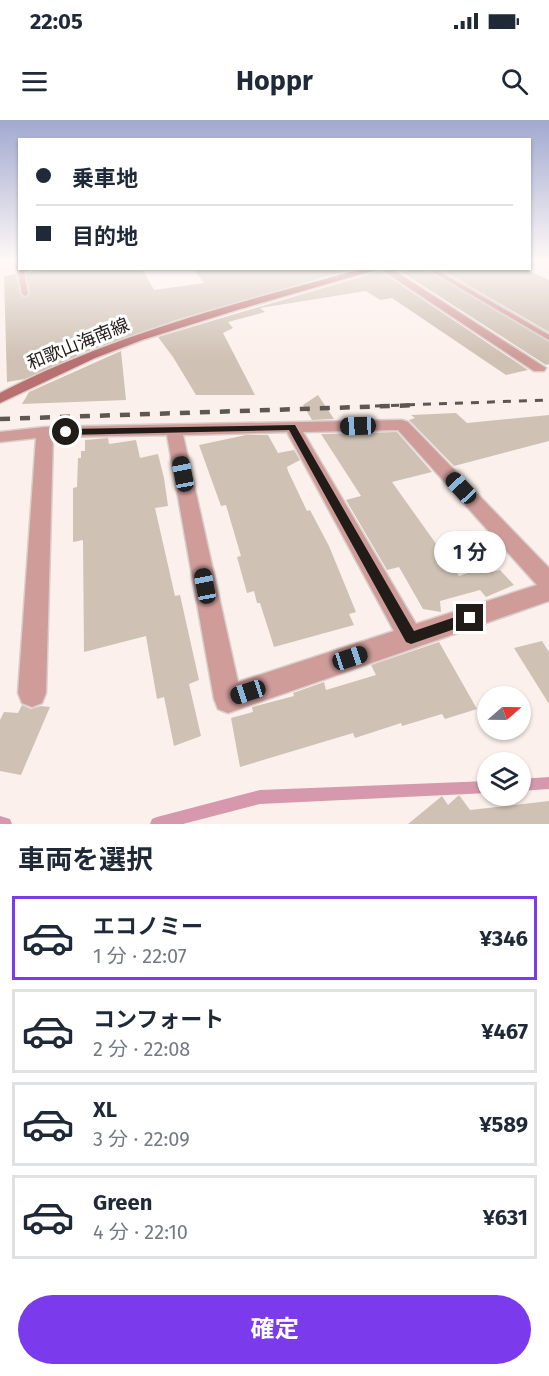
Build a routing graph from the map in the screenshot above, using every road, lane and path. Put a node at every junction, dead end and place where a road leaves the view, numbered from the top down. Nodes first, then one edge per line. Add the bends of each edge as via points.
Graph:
1 (294, 292) edge
2 (419, 292) edge
3 (469, 292) edge
4 (549, 338) edge
5 (539, 368) dead end
6 (0, 399) edge
7 (292, 427) junction
8 (174, 430) junction
9 (45, 432) junction
10 (0, 437) edge
11 (549, 583) edge
12 (549, 591) edge
13 (411, 638) junction
14 (32, 693) dead end

1 - 6 main road, 和歌山海南線 via 163,330 35,379
2 - 5 street
3 - 4 lane
7 - 8 street
7 - 11 street via 402,425
7 - 13 street
8 - 9 street
8 - 13 street via 228,699
9 - 10 street
9 - 14 street
12 - 13 street

